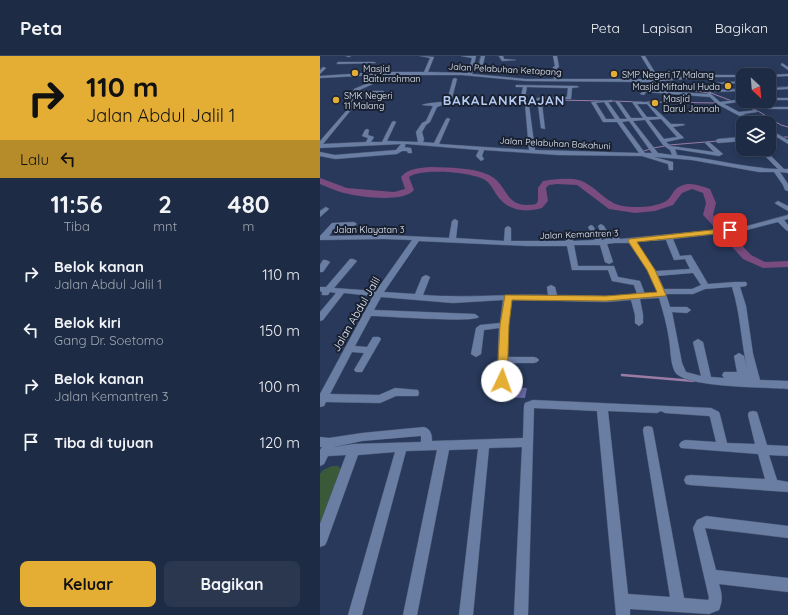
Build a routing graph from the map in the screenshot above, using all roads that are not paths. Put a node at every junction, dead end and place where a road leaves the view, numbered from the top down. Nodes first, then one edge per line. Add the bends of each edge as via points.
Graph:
1 (422, 56) edge
2 (463, 56) edge
3 (468, 56) edge
4 (474, 56) edge
5 (483, 56) edge
6 (501, 56) edge
7 (555, 56) edge
8 (642, 56) edge
9 (514, 58) edge
10 (338, 63) dead end
11 (472, 64) junction
12 (782, 64) dead end
13 (480, 68) dead end
14 (788, 69) edge
15 (380, 73) junction
16 (426, 73) junction
17 (470, 75) junction
18 (776, 75) joint
19 (788, 75) edge
20 (713, 76) junction
21 (736, 76) edge
22 (320, 77) edge
23 (455, 79) dead end
24 (556, 80) junction
25 (563, 80) junction
26 (588, 80) junction
27 (658, 81) junction
28 (736, 82) edge
29 (787, 82) edge
30 (719, 83) junction
31 (517, 86) dead end
32 (525, 86) junction
33 (542, 86) junction
34 (589, 86) dead end
35 (556, 87) junction
36 (563, 87) junction
37 (570, 87) junction
38 (577, 87) dead end
39 (776, 88) edge
40 (782, 88) junction
41 (788, 88) edge
42 (678, 89) dead end
43 (729, 90) junction
44 (736, 90) edge
45 (788, 91) edge
46 (355, 92) junction
47 (383, 92) dead end
48 (691, 93) junction
49 (642, 94) dead end
50 (736, 94) edge
51 (710, 95) junction
52 (776, 96) edge
53 (540, 98) junction
54 (555, 98) junction
55 (776, 99) edge
56 (781, 99) junction
57 (788, 99) edge
58 (736, 101) edge
59 (613, 102) junction
60 (719, 103) junction
61 (424, 105) dead end
62 (442, 105) junction
63 (775, 108) edge
64 (776, 108) edge
65 (788, 108) edge
66 (755, 111) dead end
67 (739, 113) junction
68 (782, 114) dead end
69 (744, 116) edge
70 (662, 118) junction
71 (448, 119) dead end
72 (646, 119) junction
73 (625, 120) junction
74 (529, 121) junction
75 (542, 121) junction
76 (394, 122) dead end
77 (598, 122) dead end
78 (606, 123) junction
79 (683, 125) dead end
80 (669, 126) junction
81 (543, 128) dead end
82 (367, 130) dead end
83 (776, 134) edge
84 (776, 136) edge
85 (781, 136) junction
86 (736, 140) edge
87 (663, 141) junction
88 (718, 141) dead end
89 (405, 142) junction
90 (420, 142) junction
91 (788, 142) edge
92 (384, 143) junction
93 (708, 143) dead end
94 (368, 144) junction
95 (690, 144) dead end
96 (320, 145) edge
97 (436, 145) junction
98 (482, 148) junction
99 (671, 148) junction
100 (401, 149) junction
101 (695, 150) junction
102 (532, 151) junction
103 (410, 152) dead end
104 (320, 154) edge
105 (719, 154) junction
106 (644, 155) junction
107 (656, 155) junction
108 (674, 156) junction
109 (769, 156) edge
110 (481, 159) dead end
111 (730, 165) junction
112 (672, 169) dead end
113 (776, 171) junction
114 (785, 171) edge
115 (787, 189) edge
116 (778, 203) dead end
117 (326, 209) dead end
118 (788, 209) edge
119 (320, 215) edge
120 (788, 218) edge
121 (780, 220) junction
122 (455, 221) dead end
123 (354, 224) dead end
124 (601, 226) dead end
125 (591, 227) dead end
126 (508, 228) dead end
127 (788, 229) edge
128 (568, 233) dead end
129 (613, 233) dead end
130 (555, 235) dead end
131 (669, 237) junction
132 (322, 238) edge
133 (417, 238) junction
134 (452, 240) junction
135 (632, 241) junction
136 (618, 242) junction
137 (507, 243) junction
138 (604, 243) junction
139 (558, 244) junction
140 (570, 244) junction
141 (353, 261) dead end
142 (326, 262) dead end
143 (610, 262) dead end
144 (320, 270) edge
145 (695, 271) junction
146 (653, 274) junction
147 (426, 277) dead end
148 (551, 287) dead end
149 (706, 287) junction
150 (324, 290) edge
151 (342, 291) junction
152 (379, 293) junction
153 (662, 293) junction
154 (320, 295) edge
155 (418, 296) junction
156 (508, 297) junction
157 (638, 297) junction
158 (553, 298) junction
159 (666, 309) junction
160 (688, 310) dead end
161 (369, 313) junction
162 (475, 316) dead end
163 (320, 318) edge
164 (639, 323) dead end
165 (504, 325) junction
166 (376, 339) dead end
167 (698, 342) dead end
168 (349, 349) junction
169 (370, 350) junction
170 (476, 354) dead end
171 (739, 356) dead end
172 (503, 360) junction
173 (534, 360) dead end
174 (359, 370) dead end
175 (724, 375) dead end
176 (707, 379) junction
177 (749, 379) junction
178 (502, 381) dead end
179 (788, 385) edge
180 (414, 393) dead end
181 (321, 401) edge
182 (602, 407) junction
183 (753, 415) dead end
184 (648, 430) dead end
185 (528, 442) junction
186 (484, 444) junction
187 (444, 445) junction
188 (685, 445) dead end
189 (427, 446) junction
190 (722, 446) junction
191 (402, 447) junction
192 (354, 449) junction
193 (763, 449) junction
194 (788, 451) edge
195 (322, 454) edge
196 (690, 480) dead end
197 (772, 485) junction
198 (788, 487) edge
199 (788, 532) edge
200 (320, 541) edge
201 (711, 576) junction
202 (788, 585) edge
203 (678, 605) junction
204 (622, 608) edge
205 (355, 615) edge
206 (410, 615) edge
207 (466, 615) edge
208 (521, 615) edge

1 - 16 street via 432,57
2 - 3 street
3 - 4 street
3 - 11 street via 466,63
4 - 11 street
5 - 13 street
6 - 9 street via 502,60
7 - 24 street
8 - 27 street
10 - 15 street via 375,61
11 - 17 street
12 - 14 street
15 - 16 street, Jalan Pelabuhan Ketapang
15 - 22 street, Jalan Pelabuhan Ketapang
15 - 46 street via 372,83 359,87
16 - 17 street, Jalan Pelabuhan Ketapang
17 - 24 street, Jalan Pelabuhan Ketapang
18 - 19 street
18 - 29 street
20 - 21 street, Jalan Pelabuhan Ketapang
20 - 27 street, Jalan Pelabuhan Ketapang
20 - 30 street
23 - 62 street via 449,102
24 - 25 street, Jalan Pelabuhan Ketapang
25 - 26 street, Jalan Pelabuhan Ketapang
25 - 36 street
26 - 27 street, Jalan Pelabuhan Ketapang
26 - 34 street
28 - 30 street
30 - 43 street
31 - 32 street
32 - 33 street
32 - 53 street via 522,100
33 - 35 street
33 - 53 street
35 - 36 street
35 - 54 street
36 - 37 street
37 - 38 street
37 - 54 street via 570,98
39 - 40 street
40 - 41 street
40 - 45 street
42 - 48 street
43 - 44 street
43 - 50 street
43 - 51 street via 711,91
46 - 47 street
46 - 96 street via 349,110
48 - 49 street via 645,91
48 - 51 street
51 - 60 street
52 - 56 street
53 - 54 street
55 - 56 street
56 - 57 street
58 - 60 street
59 - 73 street
59 - 73 street
59 - 78 street via 593,102
60 - 67 street
61 - 62 street
62 - 90 street via 435,106 428,122 419,132
63 - 68 street
64 - 65 street
66 - 67 street
67 - 69 street
70 - 72 street
70 - 72 street via 648,104 634,103
70 - 80 street
71 - 97 street
72 - 73 street
72 - 87 street
73 - 78 street
73 - 106 street
73 - 107 street
74 - 75 street
74 - 75 street via 527,104 540,104
74 - 102 street
75 - 81 street
76 - 92 street
77 - 78 street
79 - 80 street
80 - 87 street via 681,139
82 - 94 street via 365,136 371,137
83 - 85 street
84 - 85 street
85 - 91 street
86 - 88 street
87 - 99 street
89 - 90 street, Jalan Pelabuhan Bakahuni
89 - 92 street, Jalan Pelabuhan Bakahuni
89 - 100 street
90 - 97 street, Jalan Pelabuhan Bakahuni
92 - 94 street, Jalan Pelabuhan Bakahuni
93 - 105 street
94 - 96 street, Jalan Pelabuhan Bakahuni
95 - 101 street
97 - 98 street, Jalan Pelabuhan Bakahuni
98 - 102 street, Jalan Pelabuhan Bakahuni
98 - 110 street via 479,156
99 - 101 street
99 - 108 street
100 - 103 street via 410,149
100 - 104 street via 334,157
101 - 105 street
102 - 106 street, Jalan Pelabuhan Bakahuni
105 - 111 street
106 - 107 street, Jalan Pelabuhan Bakahuni
106 - 112 street via 670,163
107 - 108 street, Jalan Pelabuhan Bakahuni
108 - 111 street, Jalan Pelabuhan Bakahuni
109 - 114 street
111 - 113 street, Jalan Pelabuhan Bakahuni
113 - 114 street, Jalan Pelabuhan Bakahuni
113 - 115 street
116 - 118 street
117 - 119 street
120 - 121 street, Jalan Kemantren 3
121 - 127 street
121 - 131 street, Jalan Kemantren 3 via 743,229
122 - 134 street
123 - 132 street via 334,224
124 - 138 street
125 - 138 street
126 - 137 street
128 - 140 street
129 - 136 street
130 - 139 street
131 - 135 street, Jalan Kemantren 3
131 - 145 street via 677,258 688,257
132 - 133 street, Jalan Klayatan 3
133 - 134 street, Jalan Kemantren 3
133 - 152 street, Jalan Abdul Jalil
134 - 137 street, Jalan Kemantren 3
135 - 136 street, Jalan Kemantren 3
135 - 146 street
136 - 138 street, Jalan Kemantren 3
137 - 139 street, Jalan Kemantren 3
138 - 140 street, Jalan Kemantren 3
138 - 143 street
139 - 140 street, Jalan Kemantren 3
140 - 157 street via 575,268 611,268 615,279 637,283
141 - 150 street
142 - 144 street
145 - 146 street
145 - 149 street
146 - 153 street
147 - 155 street
148 - 158 street
149 - 153 street via 693,292
149 - 177 street via 739,284
150 - 151 street
150 - 154 street
151 - 152 street
151 - 163 street
152 - 155 street
152 - 161 street, Jalan Abdul Jalil
153 - 157 street
153 - 159 street
155 - 156 street via 453,300
156 - 158 street
156 - 165 street
157 - 158 street
157 - 164 street
159 - 160 street
159 - 176 street via 680,372 684,376
161 - 162 street
161 - 168 street, Jalan Abdul Jalil
165 - 170 street via 480,328
165 - 172 street
166 - 169 street
167 - 176 street
168 - 169 street
168 - 181 street, Jalan Abdul Jalil
169 - 174 street
171 - 177 street
172 - 173 street
172 - 178 street
175 - 177 street
176 - 177 street
177 - 179 street
180 - 181 street via 395,392 380,399
182 - 185 street via 530,404
182 - 190 street via 711,412 715,415
182 - 204 street
183 - 193 street
184 - 203 street
185 - 186 street
185 - 208 street
186 - 187 street
186 - 207 street
187 - 189 street
187 - 206 street
188 - 190 street
189 - 191 street
189 - 195 street via 424,431 362,437
190 - 193 street
191 - 192 street
191 - 205 street
192 - 195 street
192 - 200 street
193 - 194 street
193 - 197 street
196 - 197 street
197 - 198 street
199 - 201 street via 706,522 701,524 699,528
201 - 202 street
201 - 203 street via 716,598 714,605
203 - 204 street

